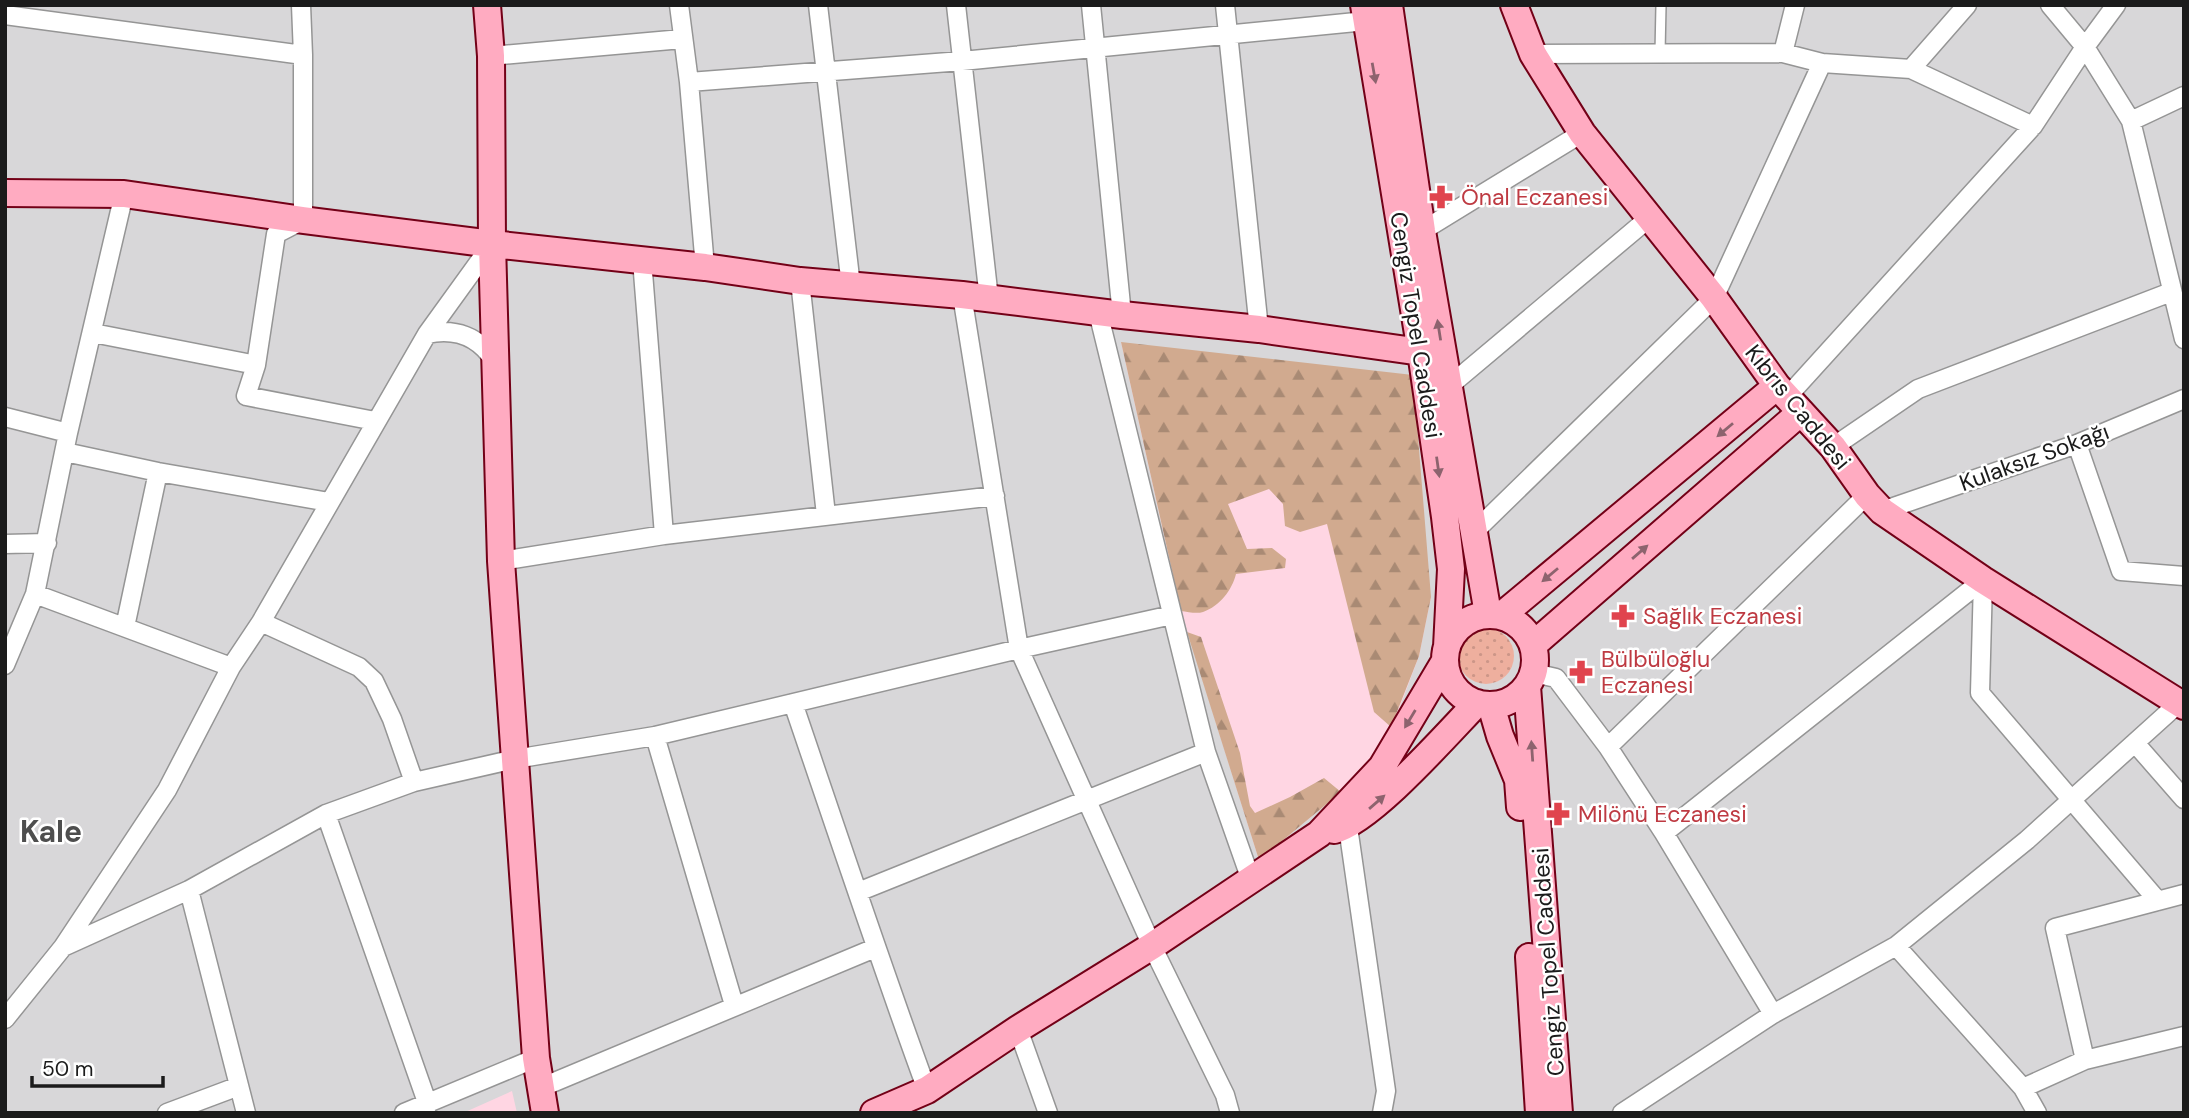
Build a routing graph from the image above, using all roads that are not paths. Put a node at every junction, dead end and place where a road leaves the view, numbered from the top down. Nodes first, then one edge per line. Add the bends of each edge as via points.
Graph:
1 (301, 5) edge
2 (487, 5) edge
3 (679, 5) edge
4 (818, 5) edge
5 (956, 5) edge
6 (1091, 5) edge
7 (1225, 5) edge
8 (1389, 5) edge
9 (1514, 5) edge
10 (1661, 5) edge
11 (1795, 5) edge
12 (1967, 5) edge
13 (2050, 5) edge
14 (2116, 5) edge
15 (1365, 13) edge
16 (5, 15) edge
17 (1229, 35) junction
18 (682, 39) junction
19 (2084, 47) junction
20 (1094, 49) junction
21 (1660, 53) junction
22 (1783, 53) junction
23 (1533, 54) junction
24 (303, 55) junction
25 (491, 56) junction
26 (962, 61) junction
27 (1822, 63) junction
28 (1911, 69) junction
29 (825, 73) junction
30 (689, 82) junction
31 (2184, 96) edge
32 (2131, 121) junction
33 (2032, 126) junction
34 (1582, 133) junction
35 (5, 193) edge
36 (124, 194) junction
37 (1649, 218) junction
38 (303, 220) junction
39 (1422, 231) junction
40 (492, 244) junction
41 (642, 260) junction
42 (705, 267) junction
43 (800, 281) junction
44 (851, 286) junction
45 (2171, 292) junction
46 (962, 295) junction
47 (1714, 298) junction
48 (989, 299) junction
49 (1110, 313) junction
50 (1259, 329) junction
51 (93, 333) junction
52 (426, 334) junction
53 (2184, 339) edge
54 (1421, 352) junction
55 (496, 363) junction
56 (256, 366) junction
57 (1448, 387) junction
58 (1789, 398) junction
59 (2184, 399) edge
60 (5, 417) edge
61 (375, 421) junction
62 (68, 433) junction
63 (2077, 444) junction
64 (1833, 447) junction
65 (65, 452) junction
66 (158, 471) junction
67 (995, 496) junction
68 (329, 502) junction
69 (1875, 503) junction
70 (826, 516) junction
71 (1473, 533) junction
72 (664, 535) junction
73 (47, 543) junction
74 (5, 544) edge
75 (501, 561) junction
76 (2184, 576) edge
77 (1983, 580) junction
78 (35, 594) junction
79 (1172, 615) junction
80 (1495, 615) junction
81 (261, 622) junction
82 (125, 627) junction
83 (1533, 645) junction
84 (1018, 649) junction
85 (1446, 654) junction
86 (5, 665) edge
87 (231, 667) junction
88 (1531, 679) junction
89 (793, 703) junction
90 (1484, 704) junction
91 (2182, 704) edge
92 (655, 736) junction
93 (2135, 743) junction
94 (1608, 747) junction
95 (1206, 752) junction
96 (515, 759) junction
97 (414, 782) junction
98 (2184, 799) edge
99 (1088, 800) junction
100 (2072, 802) junction
101 (326, 814) junction
102 (1348, 827) junction
103 (1664, 833) junction
104 (1319, 834) junction
105 (1251, 880) junction
106 (188, 890) junction
107 (858, 892) junction
108 (2184, 894) edge
109 (2158, 901) junction
110 (1152, 946) junction
111 (1896, 946) junction
112 (63, 947) junction
113 (875, 948) junction
114 (734, 1005) junction
115 (1773, 1014) junction
116 (5, 1019) edge
117 (1018, 1029) junction
118 (2184, 1036) edge
119 (536, 1058) junction
120 (2085, 1060) junction
121 (239, 1086) junction
122 (2022, 1087) junction
123 (927, 1090) junction
124 (542, 1100) edge
125 (428, 1105) junction
126 (881, 1111) edge
127 (167, 1113) edge
128 (246, 1113) edge
129 (404, 1113) edge
130 (1048, 1113) edge
131 (1230, 1113) edge
132 (1382, 1113) edge
133 (1539, 1113) edge
134 (1559, 1113) edge
135 (1622, 1113) edge
136 (2037, 1113) edge

1 - 24 street
2 - 25 street
3 - 18 street
4 - 29 street
5 - 26 street
6 - 20 street
7 - 17 street
8 - 39 street, Cengiz Topel Caddesi
9 - 23 street, Kıbrıs Caddesi
10 - 21 lane
11 - 22 street
12 - 28 street
13 - 19 street
14 - 19 street
15 - 17 street
15 -> 54 street, Cengiz Topel Caddesi
16 - 24 street
17 - 20 street
17 - 50 street
18 - 25 street
18 - 30 street
19 - 32 street
19 - 33 street
20 - 26 street
20 - 49 street
21 - 22 street
21 - 23 street
22 - 27 street
23 - 34 street, Kıbrıs Caddesi
24 - 38 street
25 - 40 street
26 - 29 street
26 - 48 street
27 - 28 street
27 - 47 street
28 - 33 street
29 - 30 street
29 - 44 street
30 - 42 street
31 - 32 street
32 - 45 street
33 - 58 street
34 - 37 street, Kıbrıs Caddesi
34 - 39 street
35 - 36 street
36 - 38 street
36 - 51 street
37 - 47 street, Kıbrıs Caddesi
37 - 57 street
38 - 40 street
38 - 56 street via 276,234
57 -> 39 street, Cengiz Topel Caddesi
40 - 41 street
40 - 52 street
40 - 55 street
41 - 42 street
41 - 72 street
42 - 43 street
43 - 44 street
43 - 70 street
44 - 46 street
45 - 53 street
45 - 64 street via 1917,390
46 - 48 street
46 - 67 street
47 - 58 street, Kıbrıs Caddesi
47 - 71 street
48 - 49 street
49 - 50 street
49 - 79 street
50 - 54 street
51 - 56 street
51 - 62 street
52 - 55 street via 463,334 477,341
52 - 61 street
54 -> 85 street, Cengiz Topel Caddesi via 1451,569
55 - 75 street
56 - 61 street via 246,396
57 - 71 street, Cengiz Topel Caddesi
58 - 64 street, Kıbrıs Caddesi
58 -> 80 street
83 -> 58 street
59 - 63 street, Kulaksız Sokağı
60 - 62 street
61 - 68 street
62 - 65 street
63 - 69 street, Kulaksız Sokağı
63 - 76 street via 2121,571
64 - 69 street, Kıbrıs Caddesi
65 - 66 street
65 - 73 street
66 - 68 street
66 - 82 street
67 - 70 street
67 - 84 street
68 - 81 street
69 - 77 street, Kıbrıs Caddesi
69 - 94 street
70 - 72 street
71 - 80 street, Cengiz Topel Caddesi
72 - 75 street
73 - 74 street
73 - 78 street
75 - 96 street
77 - 91 street, Kıbrıs Caddesi
77 - 100 street via 1980,693
77 - 103 street
78 - 82 street
78 - 86 street
79 - 84 street
79 - 95 street
80 - 83 street via 1515,622
80 - 85 street via 1474,617 1462,624
81 - 87 street
81 - 97 street via 359,667 374,681
82 - 87 street
83 - 88 street via 1536,659
84 - 89 street
84 - 99 street
85 - 90 street via 1454,687 1464,697
85 -> 104 street via 1382,767
87 - 112 street via 167,790
88 - 90 street via 1511,699
88 - 94 street via 1556,678
134 -> 88 street, Cengiz Topel Caddesi
89 - 92 street
89 - 107 street
102 -> 90 street
90 - 133 street, Cengiz Topel Caddesi via 1518,780
91 - 93 street
92 - 96 street
92 - 114 street
93 - 98 street
93 - 100 street
94 - 103 street
95 - 99 street
95 - 105 street
96 - 97 street
96 - 119 street
97 - 101 street
99 - 107 street
99 - 110 street
100 - 109 street
100 - 111 street
101 - 106 street
101 - 125 street
102 - 104 street
102 - 132 street via 1386,1091
103 - 115 street
104 - 105 street
105 - 110 street
106 - 112 street
106 - 121 street
107 - 113 street
108 - 109 street
109 - 120 street via 2055,928
110 - 117 street
110 - 131 street
111 - 115 street
111 - 122 street
112 - 116 street
113 - 114 street
113 - 123 street
114 - 124 street
115 - 135 street
117 - 123 street
117 - 130 street
118 - 120 street
119 - 124 street
119 - 125 street
120 - 122 street
121 - 127 street
121 - 128 street
122 - 136 street
123 - 126 street
125 - 129 street

